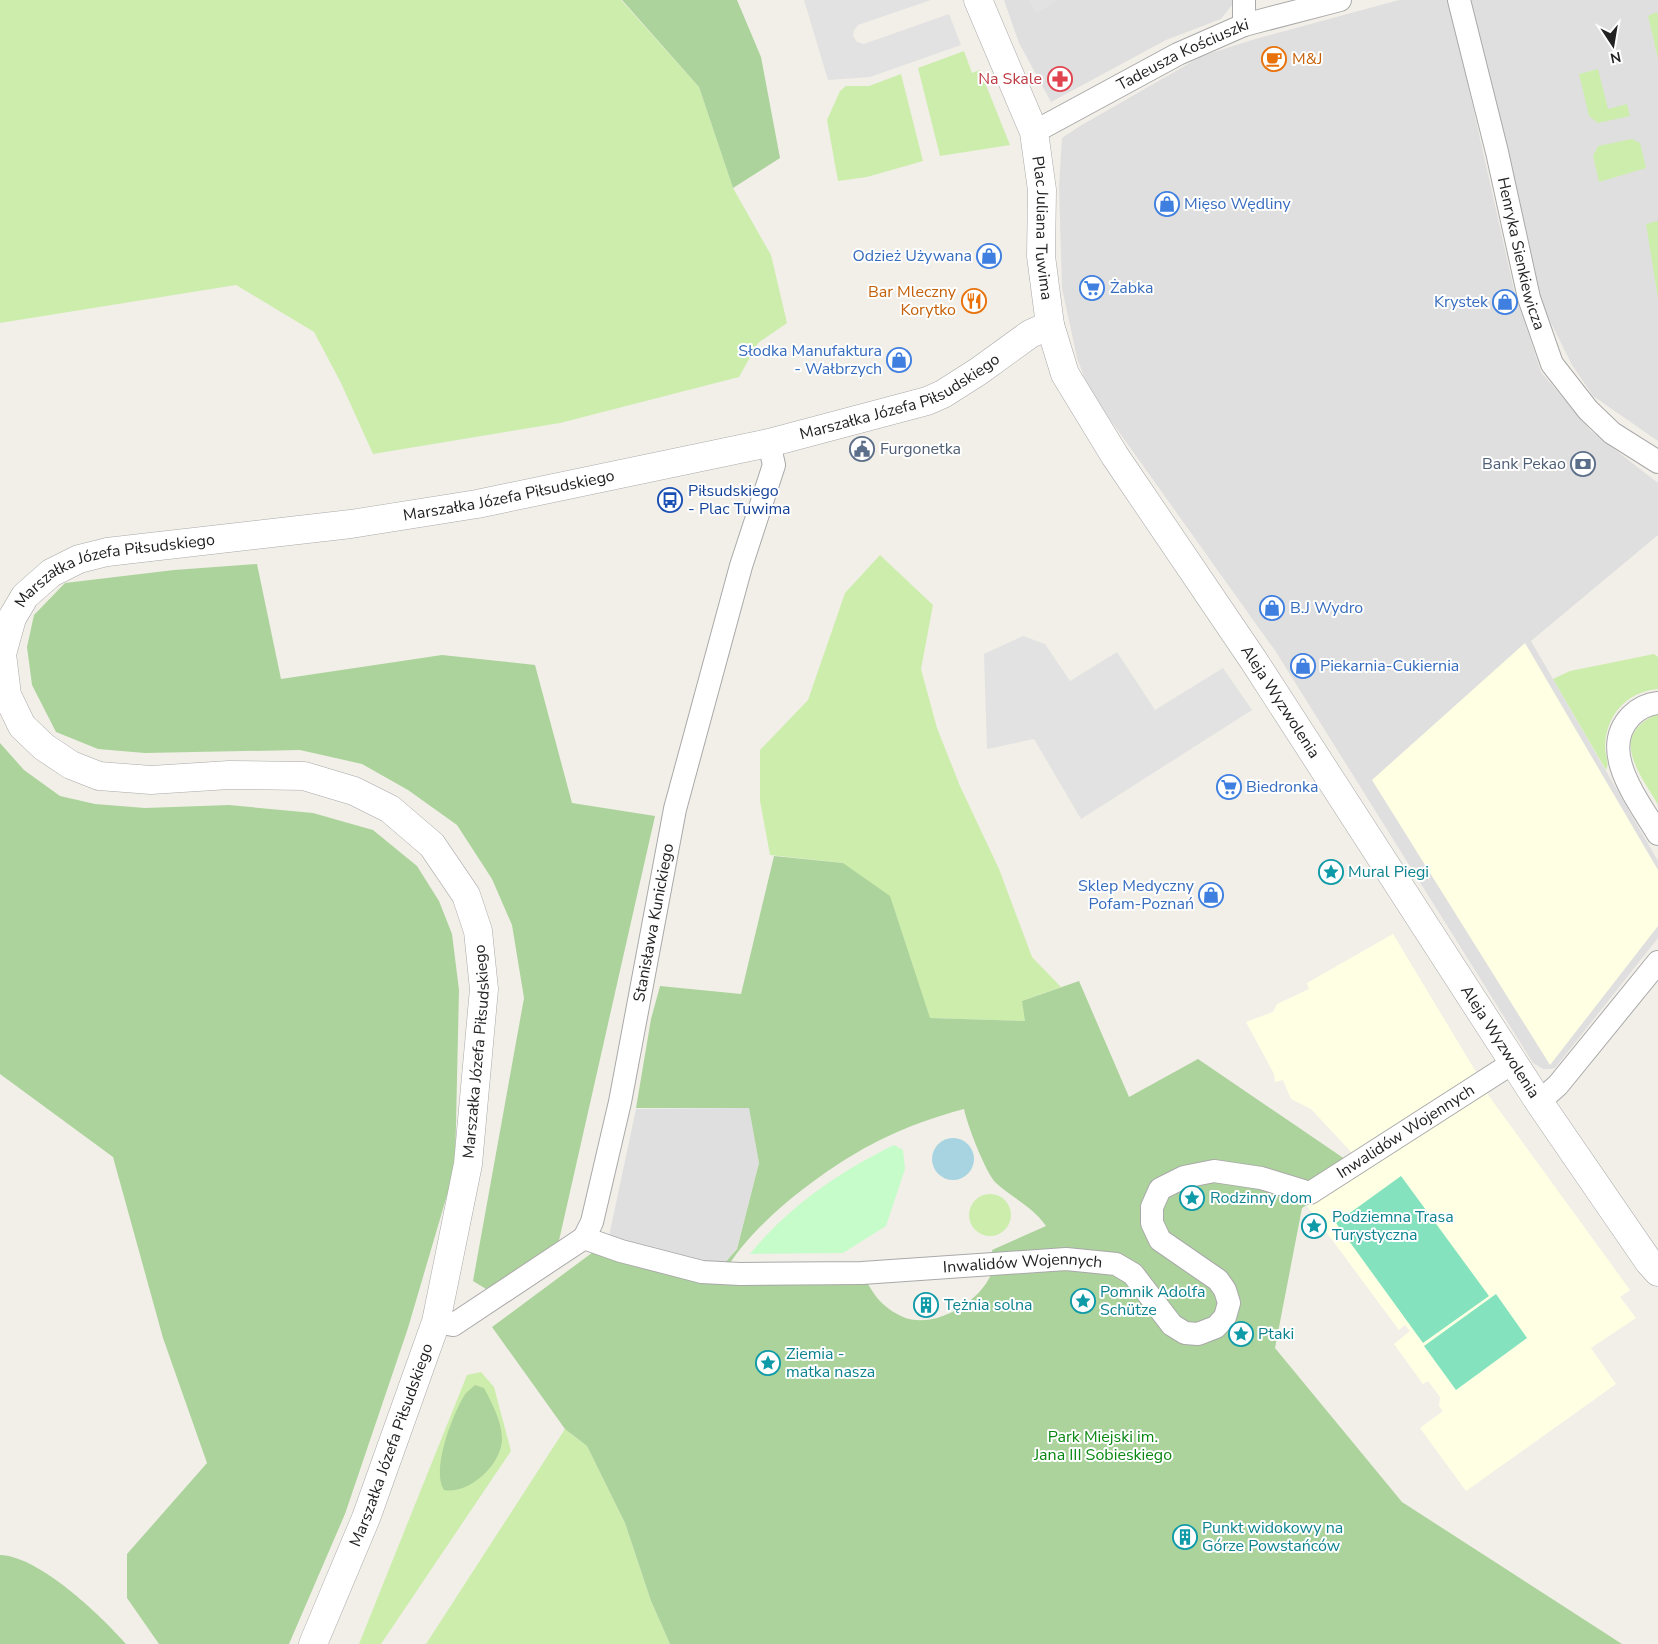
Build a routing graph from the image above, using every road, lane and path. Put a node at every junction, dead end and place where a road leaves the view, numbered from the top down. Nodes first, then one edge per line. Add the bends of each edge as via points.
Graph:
1 (978, 0) edge
2 (1244, 0) edge
3 (1340, 0) edge
4 (1459, 0) edge
5 (1244, 25) junction
6 (1034, 132) junction
7 (1050, 325) junction
8 (769, 443) junction
9 (1658, 462) edge
10 (6, 617) edge
11 (1658, 703) edge
12 (1658, 834) edge
13 (1658, 962) edge
14 (1514, 1062) junction
15 (1540, 1102) junction
16 (584, 1238) junction
17 (1658, 1272) edge
18 (436, 1322) junction
19 (313, 1644) edge

1 - 6 street, Plac Juliana Tuwima
2 - 5 street
3 - 5 street, Tadeusza Kościuszki
4 - 9 street, Henryka Sienkiewicza via 1529,298 1552,364 1588,410 1612,433
5 - 6 street, Tadeusza Kościuszki via 1178,54
6 - 7 street, Plac Juliana Tuwima via 1042,190 1041,256
7 - 8 street, Marszałka Józefa Piłsudskiego via 1030,334 980,371 927,401
7 - 14 street, Aleja Wyzwolenia via 1065,374 1114,456 1254,662
8 - 10 street, Marszałka Józefa Piłsudskiego via 467,506 351,524 107,552 78,559 51,573
8 - 16 street, Stanisława Kunickiego via 774,465 738,576 675,809 620,1102 592,1222
10 - 18 street, Marszałka Józefa Piłsudskiego via 2,654 7,695 22,726 70,765 99,776 151,780 228,775 304,776 354,790 390,809 432,845 466,895 478,931 484,989 468,1164
11 - 12 street via 1635,712 1627,721 1619,735 1617,752 1624,774
13 - 15 street
14 - 15 street, Aleja Wyzwolenia
14 - 16 street, Inwalidów Wojennych via 1310,1193 1261,1178 1214,1171 1184,1177 1160,1189 1152,1207 1152,1223 1160,1240 1218,1280 1229,1303 1225,1317 1216,1327 1198,1334 1185,1333 1172,1325 1133,1274 1116,1264 1066,1259 862,1273 740,1274 702,1272
15 - 17 street, Aleja Wyzwolenia
16 - 18 street via 453,1326
18 - 19 street, Marszałka Józefa Piłsudskiego via 366,1518

